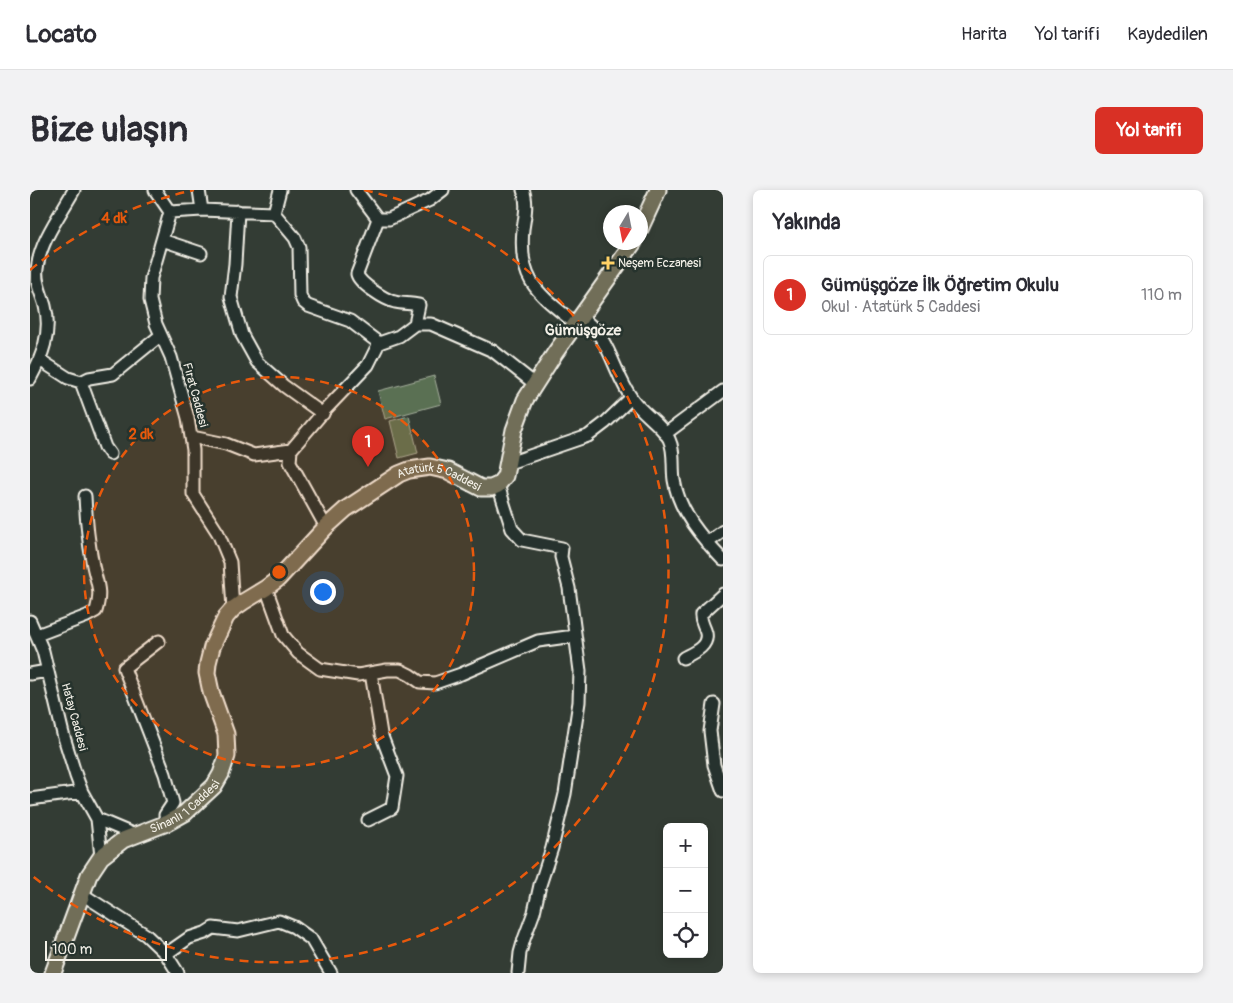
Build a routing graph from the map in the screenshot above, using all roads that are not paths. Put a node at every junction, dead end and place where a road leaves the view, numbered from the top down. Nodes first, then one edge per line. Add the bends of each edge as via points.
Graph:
1 (74, 190) edge
2 (155, 190) edge
3 (199, 190) edge
4 (280, 190) edge
5 (356, 190) edge
6 (443, 190) edge
7 (523, 190) edge
8 (658, 190) edge
9 (202, 210) junction
10 (238, 211) junction
11 (170, 212) junction
12 (648, 212) edge
13 (274, 213) junction
14 (378, 219) junction
15 (162, 240) junction
16 (628, 250) edge
17 (201, 254) dead end
18 (578, 321) junction
19 (415, 324) junction
20 (162, 335) junction
21 (379, 343) junction
22 (40, 360) junction
23 (30, 380) edge
24 (81, 382) junction
25 (534, 384) junction
26 (723, 391) edge
27 (632, 398) junction
28 (322, 414) junction
29 (665, 434) junction
30 (192, 437) junction
31 (291, 450) junction
32 (110, 454) dead end
33 (509, 463) junction
34 (498, 485) junction
35 (85, 496) dead end
36 (326, 527) junction
37 (723, 531) edge
38 (707, 543) junction
39 (723, 560) edge
40 (266, 588) junction
41 (723, 594) edge
42 (233, 609) junction
43 (30, 621) edge
44 (37, 635) junction
45 (574, 636) junction
46 (159, 640) dead end
47 (683, 658) dead end
48 (47, 671) junction
49 (371, 673) junction
50 (30, 674) edge
51 (714, 704) dead end
52 (723, 791) edge
53 (82, 792) junction
54 (30, 799) edge
55 (96, 819) junction
56 (368, 820) dead end
57 (167, 823) junction
58 (135, 835) junction
59 (101, 857) junction
60 (82, 894) junction
61 (166, 954) junction
62 (54, 973) edge
63 (178, 973) edge
64 (331, 973) edge
65 (518, 973) edge

1 - 22 street via 38,259 36,279 48,323
2 - 11 street
3 - 9 street
4 - 13 street
5 - 14 street
6 - 14 street via 430,200 389,219
7 - 18 street via 526,200 522,243 528,276 544,298
8 - 12 main road
9 - 10 street
9 - 11 street
10 - 13 street
10 - 28 street via 231,297 242,335 257,362
11 - 15 street, Fırat Caddesi
13 - 21 street via 299,247 302,302 350,321
14 - 19 street via 358,278 394,302 418,305
15 - 17 street
15 - 20 street, Fırat Caddesi via 149,290 152,312
16 - 18 main road, Atatürk 5 Caddesi
18 - 25 main road, Atatürk 5 Caddesi
18 - 27 street via 590,324 600,335
19 - 21 street via 399,336
19 - 25 street via 437,326 487,348
20 - 24 street via 114,374
20 - 30 street, Fırat Caddesi via 177,375
21 - 28 street via 368,365
22 - 23 street
22 - 24 street via 68,378
24 - 32 street
25 - 33 main road, Atatürk 5 Caddesi via 514,430
26 - 29 street
27 - 29 street
27 - 33 street via 588,436
28 - 31 street
29 - 38 street via 672,449 678,495
30 - 31 street via 226,444 254,455
30 - 42 street, Fırat Caddesi via 193,494 224,545 231,572
31 - 36 street via 290,462
33 - 34 main road, Atatürk 5 Caddesi
34 - 36 main road, Atatürk 5 Caddesi via 481,488 439,468 409,470 365,496
34 - 45 street via 512,529 522,540 562,548 561,557 570,588
35 - 44 street via 92,564 99,586 100,599 96,611
36 - 40 main road, Atatürk 5 Caddesi
37 - 38 street
38 - 39 street
40 - 42 main road, Atatürk 5 Caddesi
40 - 49 street via 283,635 298,653 320,669 358,675
41 - 47 street via 701,614 706,640 701,648
42 - 57 main road, Sinanlı 1 Caddesi via 217,634 207,673 226,734 225,765 218,780 204,796
43 - 44 street, Hatay Caddesi
44 - 48 street, Hatay Caddesi
45 - 49 street via 538,641 435,683 420,682 400,670
45 - 65 street via 580,671 579,702 565,794 520,953
46 - 57 street via 124,668 165,774 173,803 165,815
48 - 50 street
48 - 53 street, Hatay Caddesi
49 - 56 street via 381,734 397,776 392,808
51 - 52 street via 710,731 714,765
53 - 54 street
53 - 55 street, Hatay Caddesi
55 - 58 street
55 - 59 street, Hatay Caddesi
57 - 58 main road, Sinanlı 1 Caddesi
58 - 59 main road, Sinanlı 1 Caddesi
59 - 60 main road, Sinanlı 1 Caddesi
60 - 61 street via 146,936
60 - 62 main road, Sinanlı 1 Caddesi
61 - 63 street
61 - 64 street via 189,938 213,928 238,932 279,921 294,926 311,939

